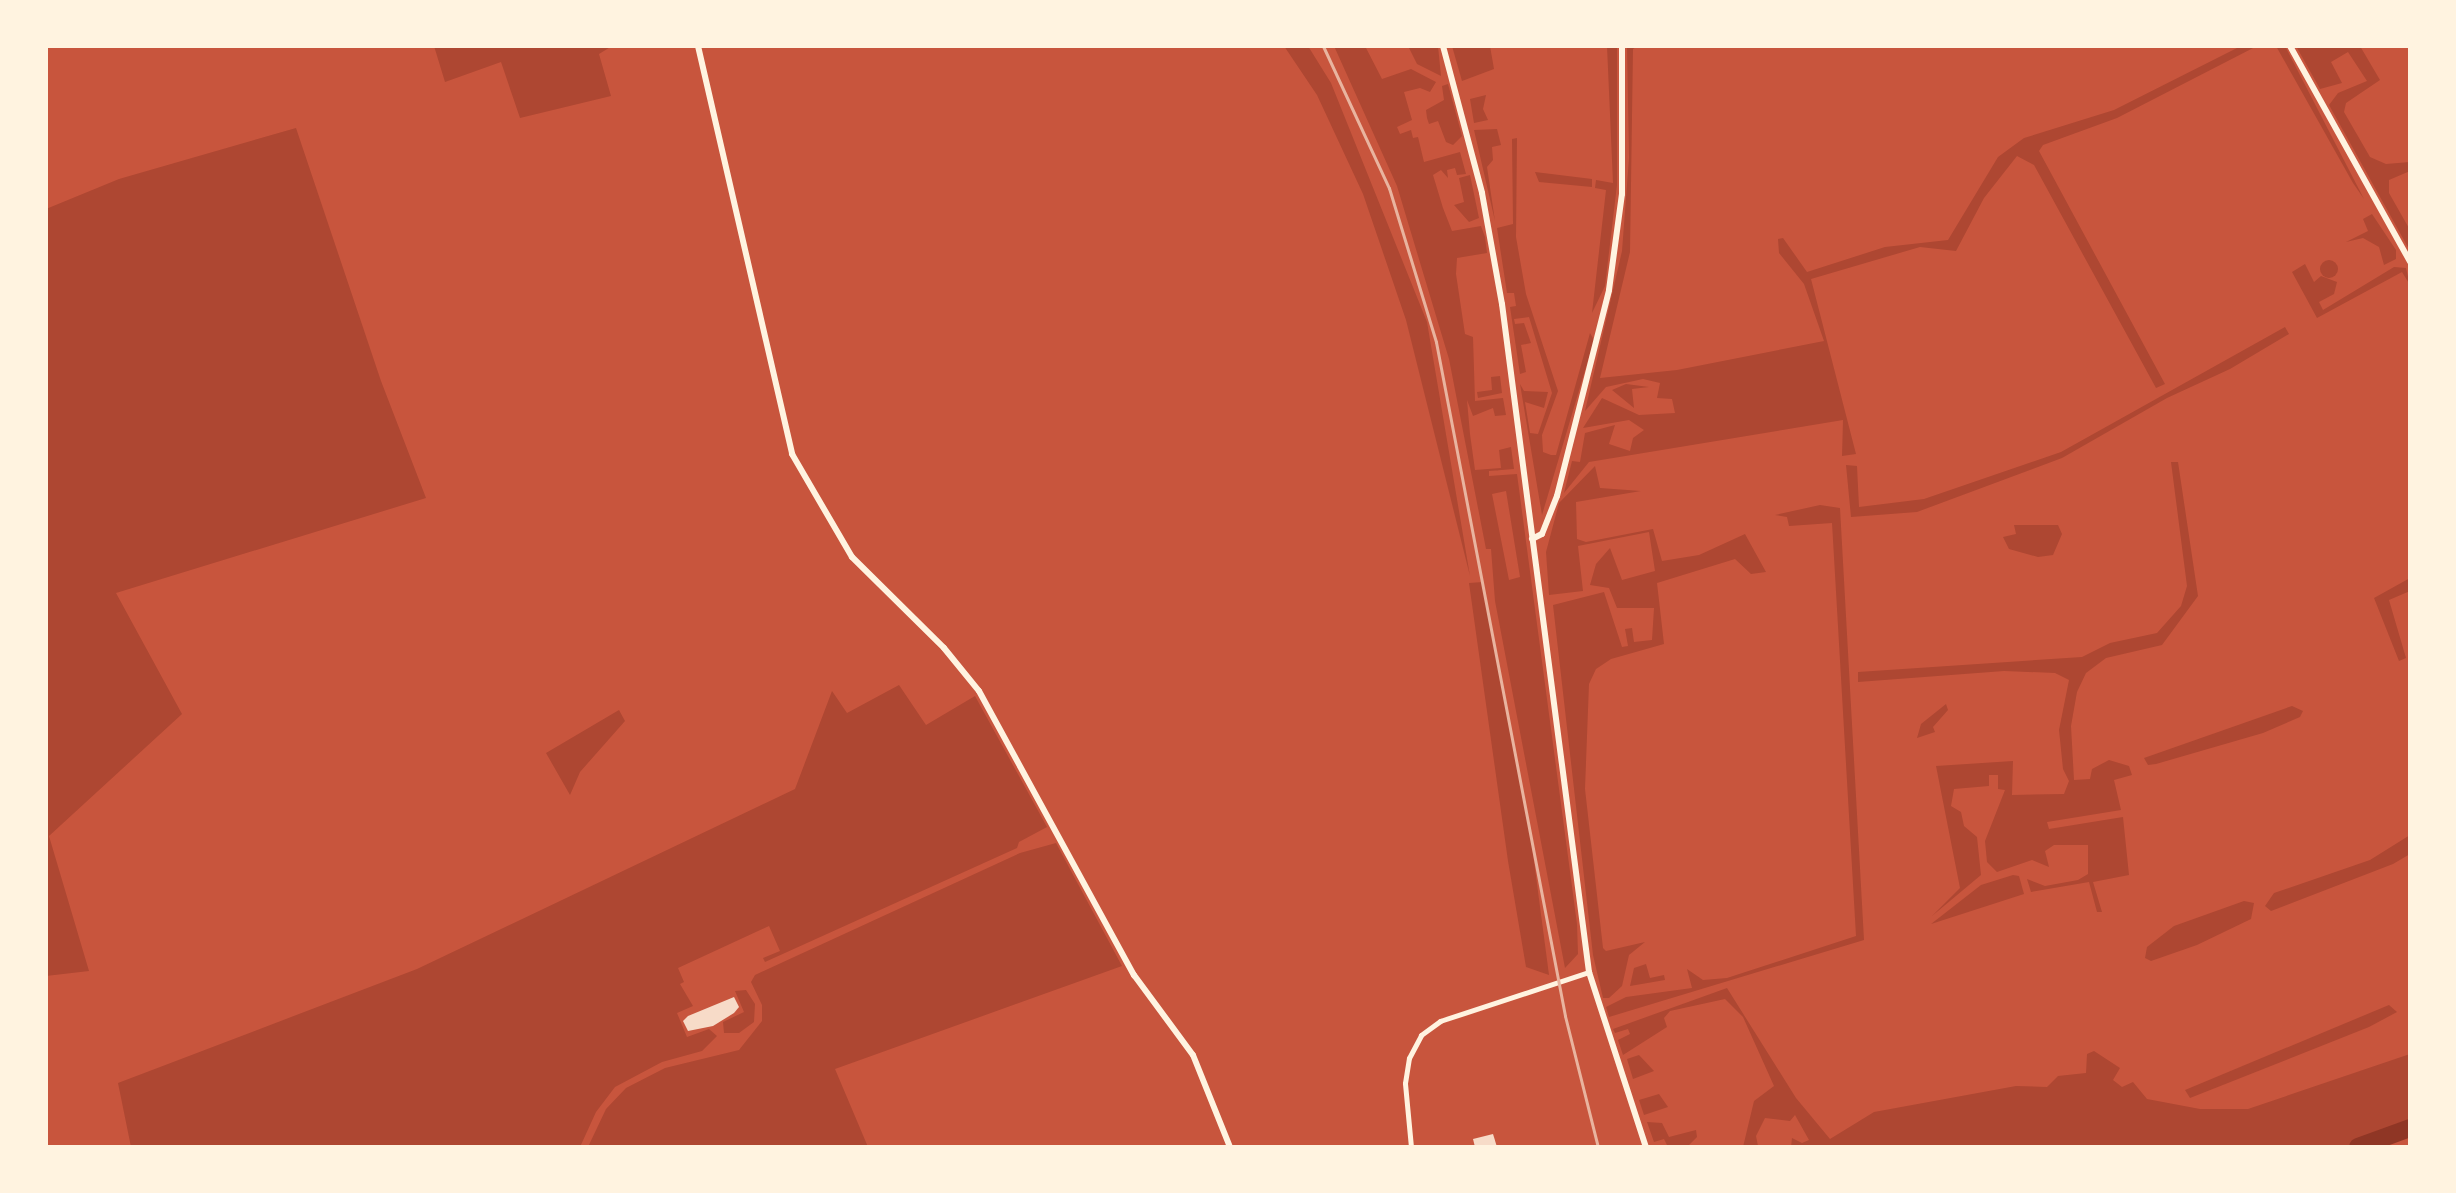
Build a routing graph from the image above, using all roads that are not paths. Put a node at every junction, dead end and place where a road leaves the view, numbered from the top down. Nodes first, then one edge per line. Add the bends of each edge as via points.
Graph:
1 (698, 46) edge
2 (1443, 46) edge
3 (1622, 46) edge
4 (2290, 46) edge
5 (2410, 262) edge
6 (1532, 539) junction
7 (1589, 972) junction
8 (1230, 1147) edge
9 (1411, 1147) edge
10 (1646, 1147) edge

1 - 8 street via 792,454 852,557 944,648 979,691 1134,975 1193,1055
2 - 6 street via 1492,242
3 - 6 street via 1622,194 1609,290 1557,496 1542,534
4 - 5 street
6 - 7 street
7 - 9 street via 1453,1016 1421,1035 1409,1058 1405,1083
7 - 10 street

